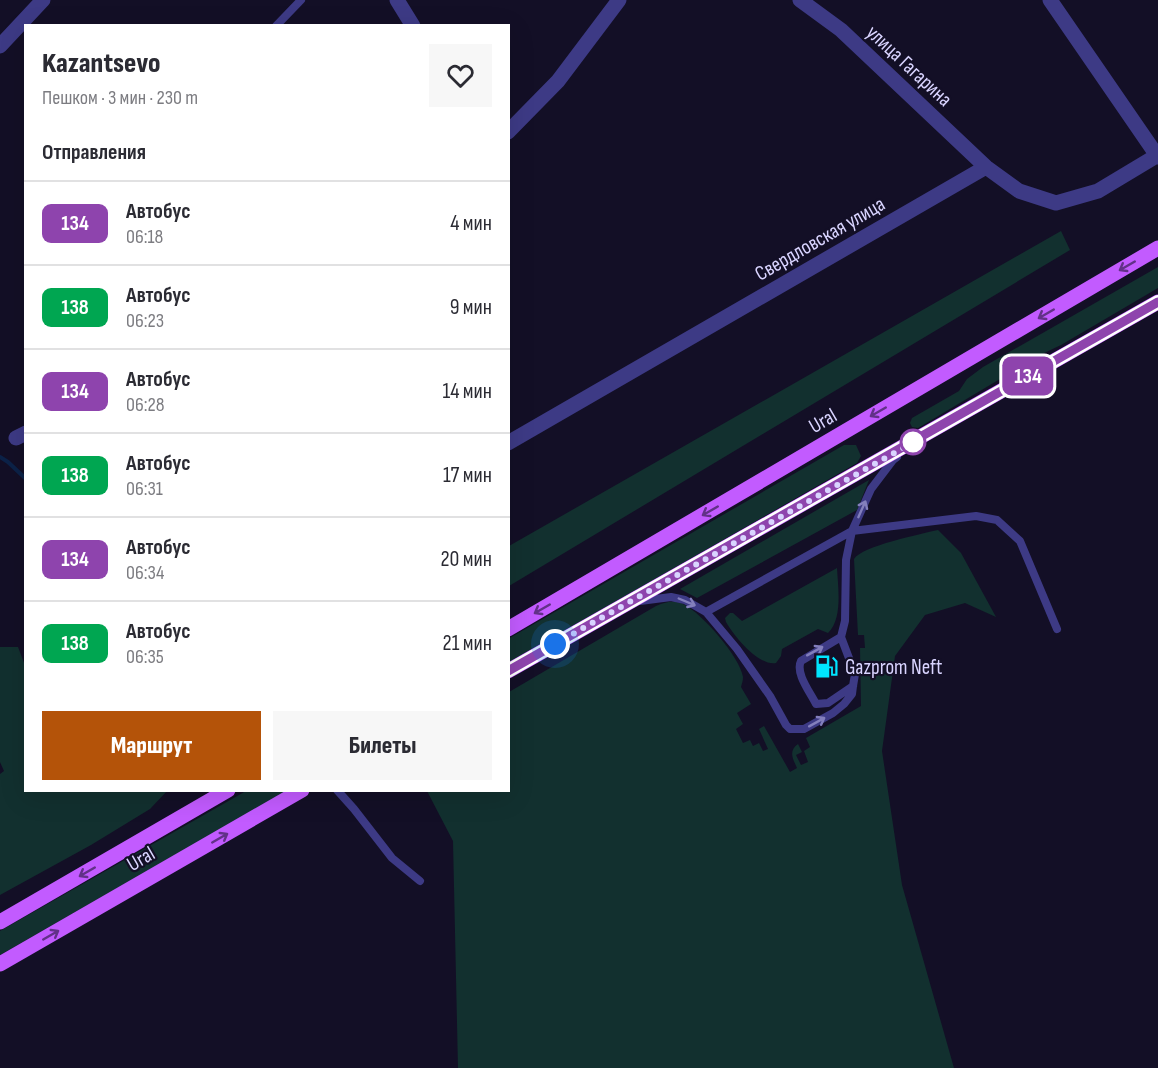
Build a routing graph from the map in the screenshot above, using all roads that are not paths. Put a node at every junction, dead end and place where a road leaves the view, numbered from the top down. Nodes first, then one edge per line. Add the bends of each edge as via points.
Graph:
1 (44, 0) edge
2 (301, 0) edge
3 (397, 0) edge
4 (619, 0) edge
5 (800, 0) edge
6 (1050, 0) edge
7 (278, 24) edge
8 (412, 24) edge
9 (0, 46) edge
10 (510, 130) edge
11 (1158, 156) edge
12 (986, 167) junction
13 (1156, 249) edge
14 (1158, 302) edge
15 (919, 439) junction
16 (510, 442) edge
17 (852, 531) junction
18 (630, 603) junction
19 (706, 612) junction
20 (510, 627) edge
21 (1057, 629) dead end
22 (841, 637) junction
23 (510, 670) edge
24 (854, 686) junction
25 (225, 792) edge
26 (299, 792) edge
27 (339, 792) edge
28 (420, 882) dead end
29 (0, 922) edge
30 (0, 964) edge

1 - 9 street
2 - 7 lane
3 - 8 street
4 - 10 street via 558,81
5 - 12 street, улица Гагарина via 841,30
6 - 11 street
11 - 12 street via 1098,190 1056,203 1019,191
12 - 16 street, Свердловская улица
13 -> 20 main road, Ural
14 - 15 main road
17 -> 15 lane via 871,489 893,460
15 - 18 main road
17 - 19 lane
17 - 21 lane via 976,516 997,520 1020,540
17 - 22 lane
18 -> 19 lane via 671,597
18 - 23 main road
19 -> 24 lane via 737,649 790,729 804,729 833,713 844,705
22 - 24 lane via 855,674
24 -> 22 lane via 828,703 816,704 799,672 798,665 805,657
25 -> 29 main road, Ural
30 -> 26 main road, Ural
27 - 28 lane via 392,858

